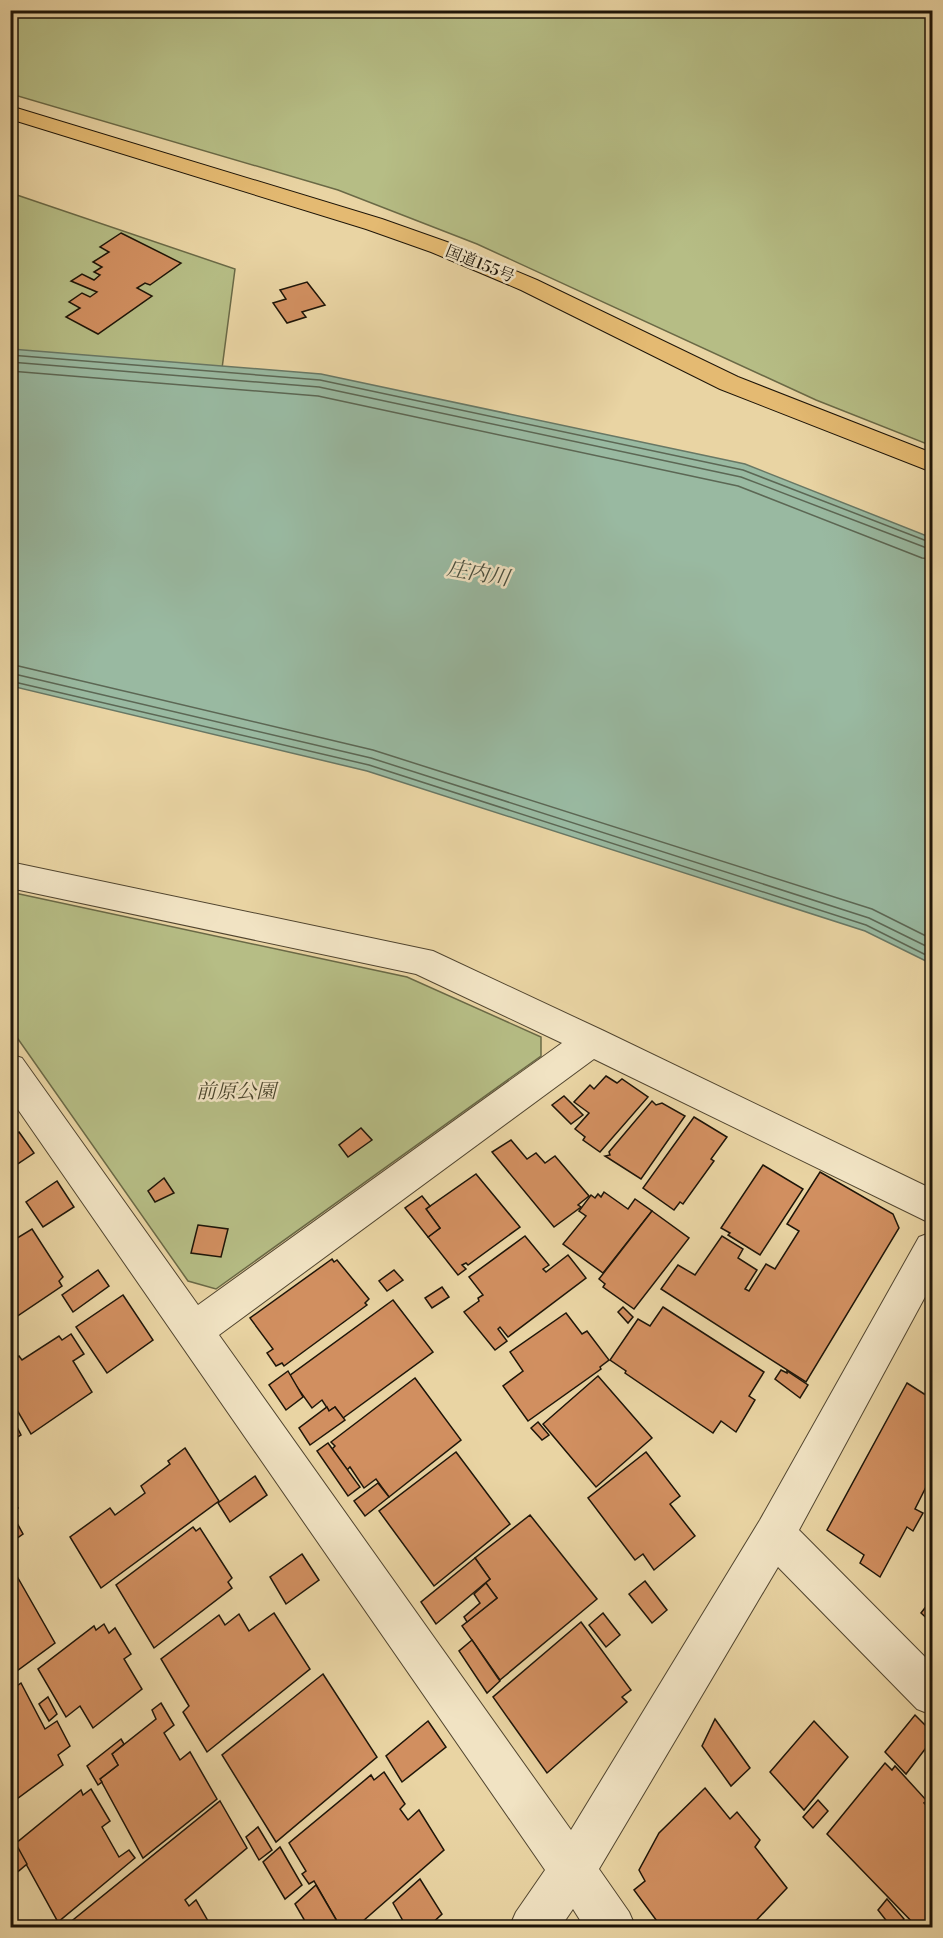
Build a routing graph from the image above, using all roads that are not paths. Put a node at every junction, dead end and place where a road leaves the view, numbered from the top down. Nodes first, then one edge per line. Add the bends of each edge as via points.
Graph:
1 (10, 112) edge
2 (933, 463) edge
3 (10, 875) edge
4 (592, 1041) junction
5 (10, 1069) edge
6 (933, 1207) edge
7 (933, 1249) edge
8 (195, 1330) junction
9 (774, 1534) junction
10 (933, 1694) edge
11 (573, 1870) junction
12 (532, 1928) edge
13 (613, 1928) edge

1 - 2 highway, 国道155号 via 439,247 529,285 729,383
3 - 4 street via 421,961
4 - 6 street
4 - 8 street
5 - 8 street
7 - 9 street
8 - 11 street
9 - 10 street
9 - 11 street
11 - 12 street
11 - 13 street

